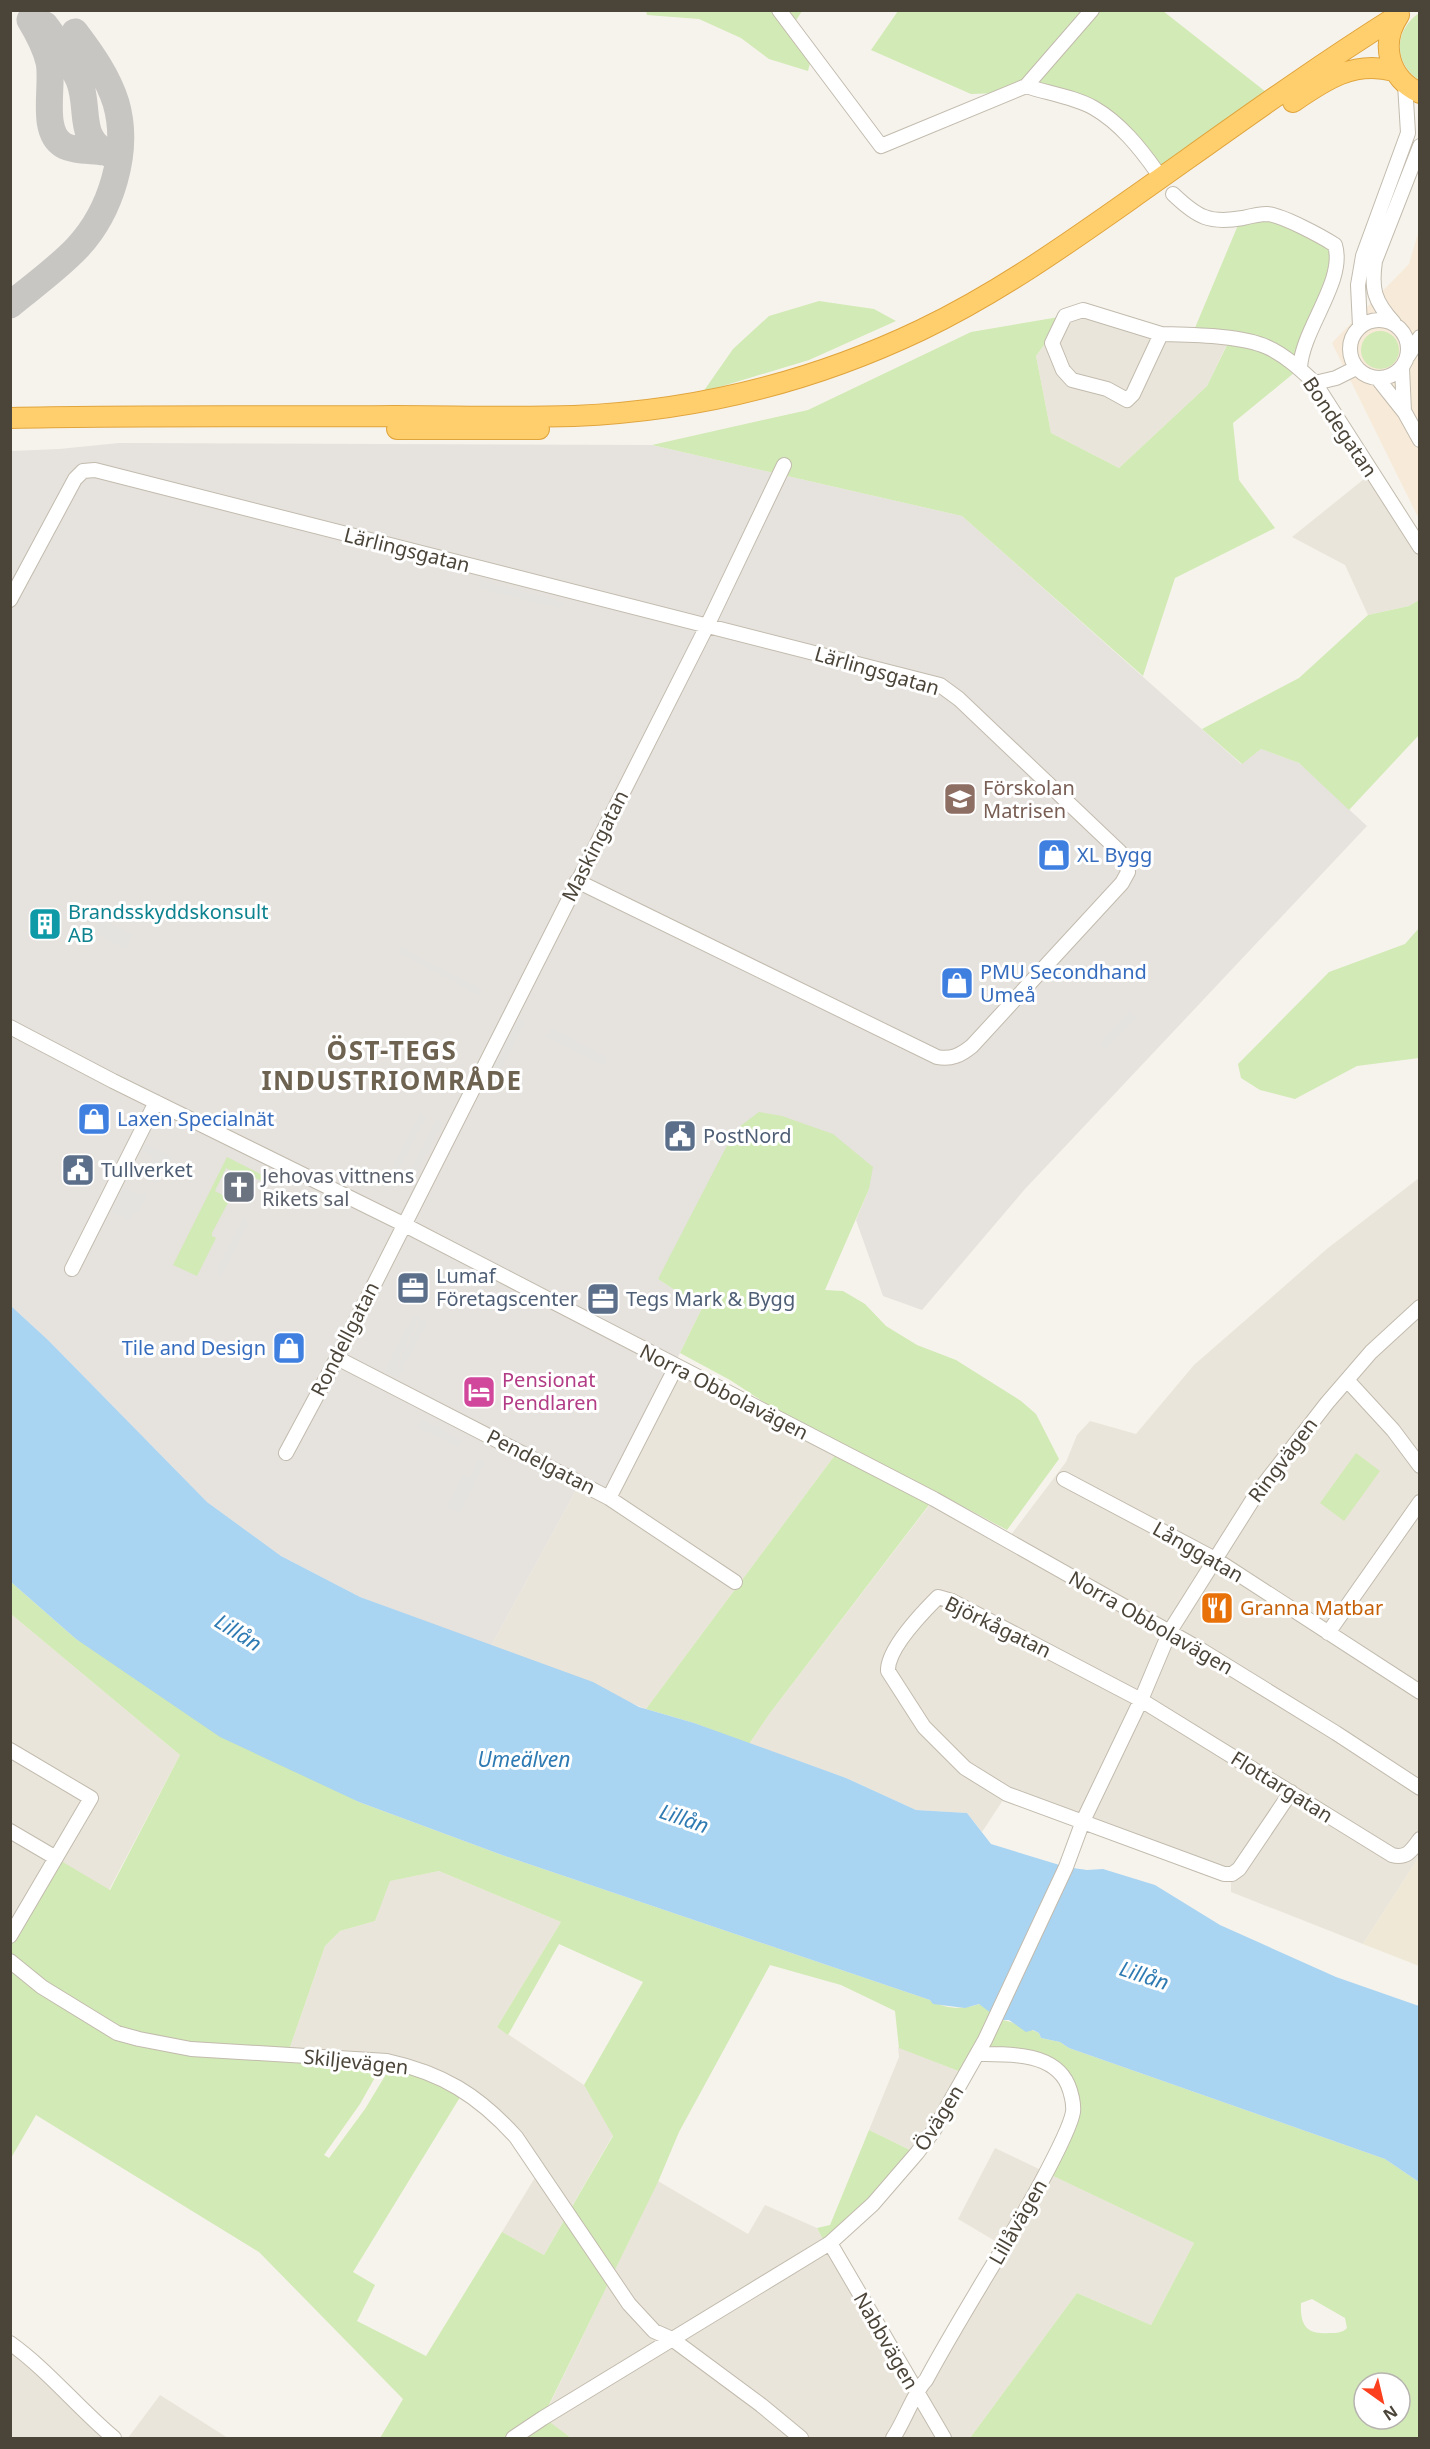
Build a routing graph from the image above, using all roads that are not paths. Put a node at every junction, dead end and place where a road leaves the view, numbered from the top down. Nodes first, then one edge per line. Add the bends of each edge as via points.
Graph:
1 (779, 10) edge
2 (1092, 10) edge
3 (1400, 14) edge
4 (1406, 83) edge
5 (1026, 86) junction
6 (1419, 146) edge
7 (1157, 172) dead end
8 (1173, 194) dead end
9 (1394, 323) junction
10 (1360, 326) junction
11 (1161, 334) junction
12 (1419, 337) edge
13 (1405, 362) junction
14 (1300, 368) junction
15 (1356, 368) junction
16 (1378, 378) junction
17 (1315, 383) junction
18 (1405, 413) junction
19 (10, 418) edge
20 (10, 429) edge
21 (1419, 440) edge
22 (784, 465) dead end
23 (1419, 547) edge
24 (10, 600) edge
25 (707, 627) junction
26 (577, 881) junction
27 (10, 1027) edge
28 (156, 1102) junction
29 (403, 1224) junction
30 (72, 1269) dead end
31 (1419, 1307) edge
32 (337, 1358) junction
33 (676, 1367) junction
34 (1347, 1380) junction
35 (286, 1453) dead end
36 (1419, 1466) edge
37 (1064, 1479) dead end
38 (609, 1498) junction
39 (1419, 1502) edge
40 (1215, 1559) junction
41 (735, 1582) dead end
42 (1170, 1631) junction
43 (1328, 1633) junction
44 (1419, 1692) edge
45 (1141, 1700) junction
46 (10, 1749) edge
47 (1419, 1788) edge
48 (1291, 1792) junction
49 (1083, 1821) junction
50 (10, 1831) edge
51 (1419, 1839) edge
52 (56, 1858) junction
53 (10, 1936) edge
54 (10, 1961) edge
55 (978, 2054) junction
56 (830, 2243) junction
57 (672, 2339) junction
58 (10, 2343) edge
59 (917, 2395) junction
60 (114, 2439) edge
61 (513, 2439) edge
62 (801, 2439) edge
63 (893, 2439) edge
64 (944, 2439) edge

1 - 5 street via 881,146
2 - 5 street
3 - 4 highway via 1390,30 1389,59
3 - 19 highway via 1006,285 884,348 751,392 672,407 575,416
4 - 10 street via 1408,133 1364,256 1358,285
4 - 20 highway via 1380,67 1350,69 1303,96 1030,283 934,338 827,382 759,404 654,422 535,429
5 - 7 street via 1093,107 1141,150
6 - 9 street via 1375,261 1372,280 1377,302
8 - 14 street via 1205,218 1221,220 1268,214 1335,245 1337,267 1304,342
9 - 10 street via 1376,319
9 - 13 street via 1407,339
10 - 15 street via 1349,351
11 - 11 street, Bondegatan via 1083,310 1065,316 1052,343 1062,370 1072,380 1107,389 1127,400
11 - 14 street, Bondegatan via 1230,338 1266,346
12 - 13 street
13 - 16 street via 1395,374
13 - 18 street via 1401,387
14 - 17 street, Bondegatan
15 - 16 street
15 - 17 street
16 - 18 street
17 - 23 street, Bondegatan
18 - 21 street
22 - 25 street, Maskingatan
24 - 25 street, Lärlingsgatan via 75,479 83,471 96,470
25 - 26 street, Maskingatan
25 - 26 street, Lärlingsgatan via 940,685 1119,851 1128,872 972,1046 944,1058
26 - 29 street, Maskingatan
27 - 28 street, Norra Obbolavägen
28 - 29 street, Norra Obbolavägen
28 - 30 street
29 - 32 street, Rondellgatan
29 - 33 street, Norra Obbolavägen
31 - 34 street, Ringvägen
32 - 35 street, Rondellgatan
32 - 38 street, Pendelgatan
33 - 38 street
33 - 42 street, Norra Obbolavägen via 934,1499
34 - 36 street via 1393,1430
34 - 40 street, Ringvägen via 1257,1493
37 - 40 street, Långgatan
38 - 41 street, Pendelgatan
39 - 43 street
40 - 42 street, Ringvägen
40 - 43 street, Långgatan
42 - 45 street, Övägen
42 - 47 street, Norra Obbolavägen
43 - 44 street, Långgatan
45 - 48 street, Flottargatan
45 - 49 street, Övägen
45 - 49 street, Björkågatan via 938,1597 890,1655 888,1671 918,1718 965,1768 1007,1794
46 - 52 street via 91,1798
48 - 49 street via 1232,1874
48 - 51 street, Flottargatan via 1392,1855 1407,1854
49 - 55 street, Övägen via 1066,1867
50 - 52 street
52 - 53 street
54 - 57 street, Skiljevägen via 42,1987 117,2033 191,2049 387,2061 413,2067 462,2089 516,2137 629,2304 654,2331
55 - 56 street, Övägen via 917,2153 873,2204
55 - 59 street, Lillåvägen via 1045,2061 1067,2083 1073,2112 1047,2173
56 - 57 street, Övägen
56 - 59 street, Nabbvägen
57 - 61 street, Övägen
57 - 62 street
58 - 60 street via 36,2361
59 - 63 street, Lillåvägen
59 - 64 street, Nabbvägen

